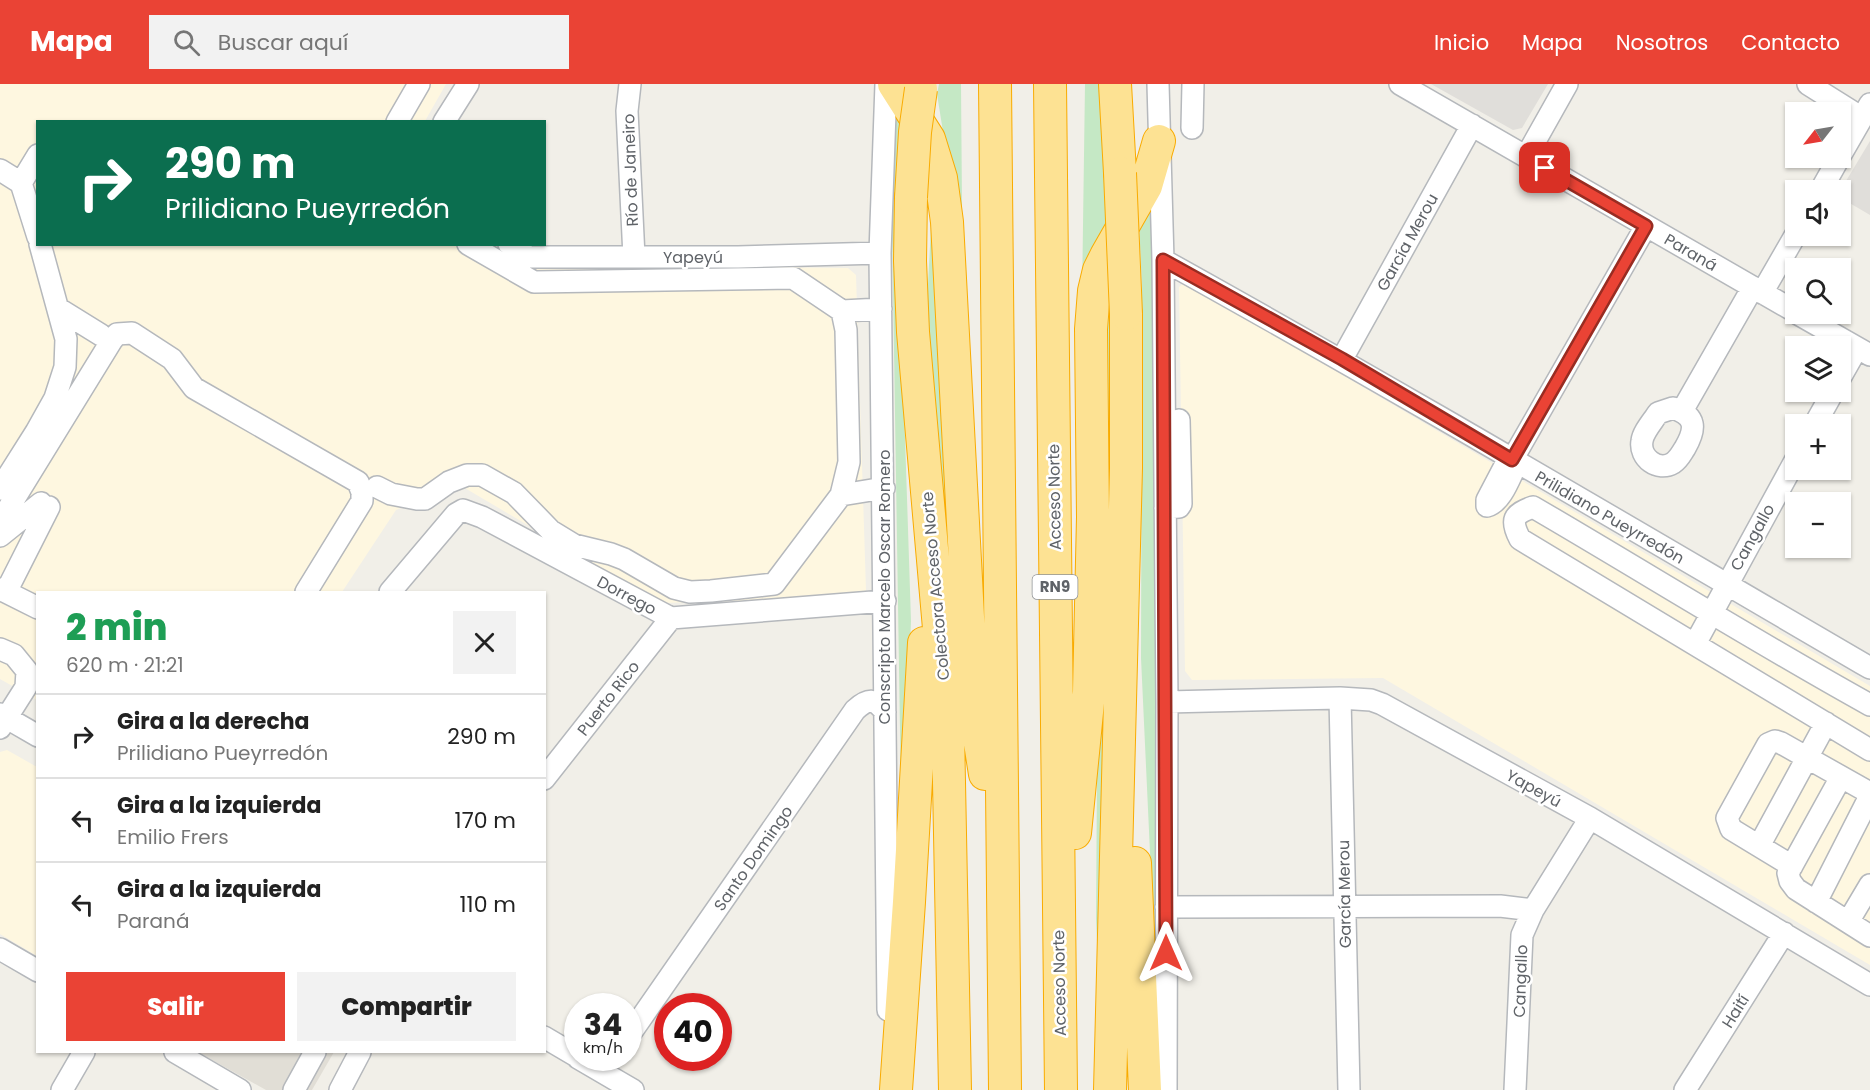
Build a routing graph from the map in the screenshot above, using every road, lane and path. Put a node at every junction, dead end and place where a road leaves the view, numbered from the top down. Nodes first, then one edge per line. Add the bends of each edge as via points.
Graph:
1 (420, 84) edge
2 (468, 84) edge
3 (630, 84) edge
4 (886, 84) edge
5 (994, 84) edge
6 (1050, 84) edge
7 (1115, 84) edge
8 (1127, 84) edge
9 (1158, 84) edge
10 (1193, 84) edge
11 (1400, 84) edge
12 (1568, 84) edge
13 (1808, 84) edge
14 (912, 86) edge
15 (1866, 111) edge
16 (398, 120) edge
17 (445, 120) edge
18 (1472, 125) junction
19 (1192, 128) dead end
20 (1851, 138) edge
21 (1159, 141) junction
22 (36, 157) edge
23 (1526, 157) junction
24 (0, 170) edge
25 (1120, 172) junction
26 (21, 183) junction
27 (1646, 226) junction
28 (36, 231) edge
29 (41, 246) edge
30 (471, 246) edge
31 (512, 246) edge
32 (1788, 246) edge
33 (880, 253) junction
34 (634, 256) junction
35 (1163, 260) junction
36 (1757, 290) junction
37 (1785, 306) edge
38 (59, 309) junction
39 (881, 309) junction
40 (842, 311) junction
41 (1816, 324) edge
42 (101, 335) dead end
43 (1864, 351) edge
44 (1342, 359) junction
45 (1851, 366) edge
46 (1682, 411) dead end
47 (1513, 461) junction
48 (1785, 479) edge
49 (884, 488) junction
50 (0, 489) edge
51 (842, 495) junction
52 (928, 495) junction
53 (1515, 518) junction
54 (0, 522) edge
55 (0, 536) edge
56 (317, 575) edge
57 (1726, 584) junction
58 (3, 591) edge
59 (307, 591) edge
60 (391, 591) edge
61 (1123, 598) junction
62 (885, 601) junction
63 (36, 607) edge
64 (1712, 612) junction
65 (671, 618) junction
66 (1695, 644) junction
67 (7, 652) edge
68 (1792, 662) junction
69 (36, 668) edge
70 (1870, 668) edge
71 (1774, 693) junction
72 (1340, 698) junction
73 (1167, 702) junction
74 (1870, 705) edge
75 (885, 712) junction
76 (2, 720) edge
77 (1826, 723) junction
78 (36, 735) edge
79 (1870, 750) edge
80 (1807, 758) junction
81 (546, 776) edge
82 (1841, 777) junction
83 (1870, 794) edge
84 (1590, 818) junction
85 (1759, 846) junction
86 (1792, 866) junction
87 (1002, 873) junction
88 (1870, 885) edge
89 (1816, 902) junction
90 (1167, 907) junction
91 (1345, 907) junction
92 (1533, 909) junction
93 (1848, 922) junction
94 (1784, 933) junction
95 (1870, 936) edge
96 (0, 950) edge
97 (36, 970) edge
98 (1870, 985) edge
99 (1059, 998) junction
100 (954, 1008) junction
101 (642, 1017) edge
102 (546, 1038) edge
103 (564, 1049) edge
104 (83, 1053) edge
105 (177, 1053) edge
106 (314, 1053) edge
107 (359, 1053) edge
108 (613, 1075) edge
109 (62, 1090) edge
110 (240, 1090) edge
111 (294, 1090) edge
112 (339, 1090) edge
113 (633, 1090) edge
114 (889, 1090) edge
115 (896, 1090) edge
116 (941, 1090) edge
117 (955, 1090) edge
118 (1005, 1090) edge
119 (1060, 1090) edge
120 (1110, 1090) edge
121 (1145, 1090) edge
122 (1166, 1090) edge
123 (1349, 1090) edge
124 (1515, 1090) edge
125 (1685, 1090) edge

1 - 16 street
2 - 17 street
3 - 34 street, Río de Janeiro via 627,111
4 - 33 street, Conscripto Marcelo Oscar Romero
5 - 87 highway
6 - 99 highway, Acceso Norte / RN9
7 - 25 highway
8 - 25 street via 1131,131
9 - 21 street
10 - 19 street
11 - 18 street, Paraná
12 - 23 street
13 - 15 street
14 - 52 highway, Colectora Acceso Norte, bridge via 915,132 910,261
14 - 87 highway via 940,178 947,222 972,692
15 - 20 street
18 - 23 street, Paraná
18 - 44 street, García Merou
21 - 35 street
21 - 99 highway via 1146,186 1099,270 1094,291 1089,692
22 - 26 street
23 - 27 street, Paraná
24 - 26 street
25 - 61 highway, bridge via 1126,314
26 - 28 street
27 - 36 street, Paraná
27 - 47 street
29 - 38 street
30 - 40 street via 534,282 793,278
31 - 34 street, Yapeyú via 529,257
32 - 36 street
33 - 34 street, Yapeyú
33 - 39 street, Conscripto Marcelo Oscar Romero
35 - 44 street, Prilidiano Pueyrredón
35 - 73 street
36 - 37 street, Paraná
36 - 46 street
38 - 42 street
38 - 50 street via 66,339 64,372 55,398
39 - 40 street
39 - 49 street, Conscripto Marcelo Oscar Romero
40 - 51 street via 846,330 849,462
41 - 43 street, Paraná
43 - 45 street
44 - 47 street, Prilidiano Pueyrredón
47 - 53 street via 1487,500 1487,506
47 - 57 street, Prilidiano Pueyrredón
48 - 57 street, Cangallo
49 - 51 street
49 - 62 street, Conscripto Marcelo Oscar Romero
51 - 56 street via 774,584 763,587 690,592 674,588 624,559 574,545 551,531 514,493 483,475 467,475 449,482 424,499 384,491
52 - 100 highway, Colectora Acceso Norte via 948,731
52 - 115 highway via 923,668
53 - 64 street via 1533,507
53 - 66 street via 1520,539
54 - 56 street via 64,428 112,340 117,334 132,333 172,358 194,388 358,482 362,501 341,522
55 - 58 street via 45,505
56 - 59 street
57 - 64 street, Cangallo
57 - 70 street, Prilidiano Pueyrredón
58 - 63 street
60 - 65 street, Dorrego via 463,510
61 - 120 highway
61 - 121 highway
62 - 65 street, Dorrego
62 - 75 street, Conscripto Marcelo Oscar Romero
64 - 66 street, Cangallo
64 - 68 street
65 - 81 street, Puerto Rico
66 - 71 street
67 - 69 street
67 - 76 street via 27,671 26,687
68 - 71 street
68 - 74 street
71 - 77 street
72 - 73 street, Yapeyú
72 - 84 street, Yapeyú via 1382,704
72 - 91 street, García Merou
73 - 90 street
75 - 101 street, Santo Domingo via 873,701 855,710
75 - 114 street, Conscripto Marcelo Oscar Romero
76 - 78 street
77 - 79 street
77 - 80 street
80 - 82 street
80 - 85 street
80 - 85 street via 1781,743 1768,744 1727,819 1731,829
82 - 83 street
82 - 86 street
83 - 89 street
84 - 92 street, Cangallo
84 - 94 street, Yapeyú
85 - 86 street
86 - 89 street via 1788,873 1790,881
87 - 118 highway
88 - 93 street
89 - 93 street
90 - 91 street
90 - 122 street
91 - 92 street
91 - 123 street, García Merou
92 - 124 street, Cangallo via 1521,935
93 - 95 street
94 - 98 street, Yapeyú
94 - 125 street, Haití
96 - 97 street
99 - 119 highway, Acceso Norte / RN9
100 - 116 street
100 - 117 highway, Colectora Acceso Norte
102 - 103 street
104 - 109 street
105 - 110 street
106 - 111 street
107 - 112 street
108 - 113 street

